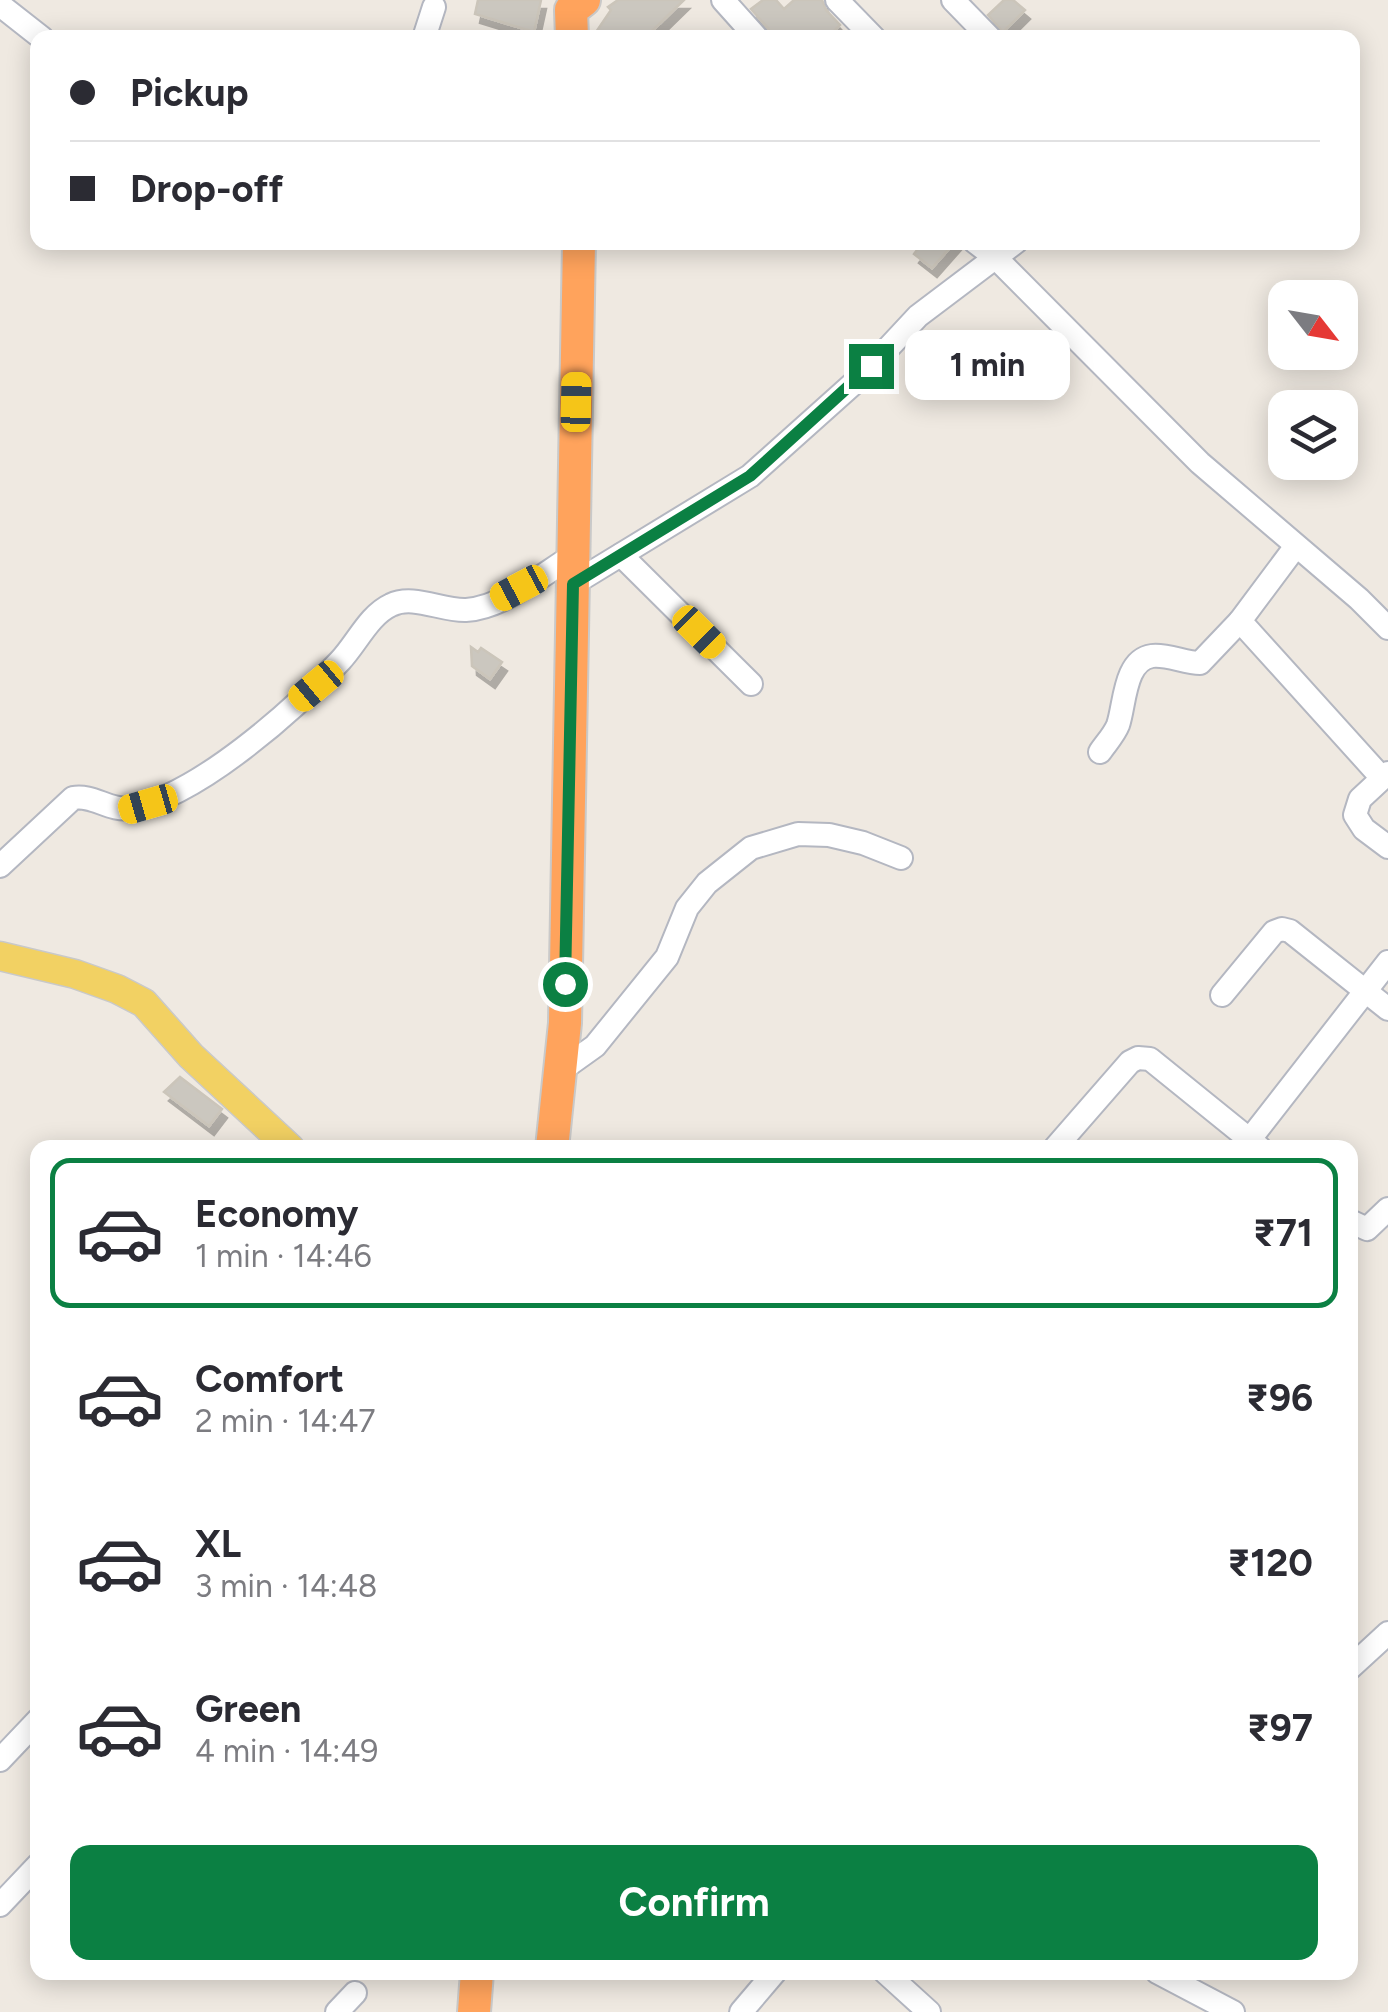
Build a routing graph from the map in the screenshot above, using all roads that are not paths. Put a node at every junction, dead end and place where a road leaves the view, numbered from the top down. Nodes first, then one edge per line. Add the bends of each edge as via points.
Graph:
1 (723, 0) edge
2 (836, 0) edge
3 (953, 0) edge
4 (0, 5) edge
5 (434, 7) dead end
6 (32, 30) edge
7 (427, 30) edge
8 (750, 30) edge
9 (866, 30) edge
10 (982, 30) edge
11 (575, 250) edge
12 (986, 250) edge
13 (1006, 250) edge
14 (996, 258) junction
15 (1296, 546) junction
16 (622, 555) junction
17 (573, 569) junction
18 (1240, 621) junction
19 (1388, 628) edge
20 (751, 684) dead end
21 (1100, 752) dead end
22 (1385, 775) edge
23 (1388, 848) edge
24 (901, 858) dead end
25 (0, 866) edge
26 (0, 956) edge
27 (1388, 962) edge
28 (1365, 991) junction
29 (1222, 995) dead end
30 (1388, 1010) edge
31 (560, 1071) junction
32 (281, 1140) edge
33 (553, 1140) edge
34 (1062, 1140) edge
35 (1251, 1140) edge
36 (1257, 1140) edge
37 (1388, 1209) edge
38 (1358, 1225) edge
39 (1388, 1632) edge
40 (1358, 1660) edge
41 (30, 1728) edge
42 (0, 1760) edge
43 (30, 1873) edge
44 (0, 1904) edge
45 (477, 1980) edge
46 (768, 1980) edge
47 (894, 1980) edge
48 (1172, 1980) edge
49 (355, 1993) dead end
50 (748, 2004) edge
51 (337, 2012) edge
52 (474, 2012) edge
53 (774, 2012) edge
54 (929, 2012) edge
55 (1233, 2012) edge

1 - 8 street
2 - 9 street
3 - 10 street
4 - 6 street
5 - 7 street
11 - 17 highway
12 - 14 street
13 - 14 street
14 - 15 street via 1200,464
14 - 16 street via 906,327 766,464
15 - 18 street
15 - 19 street
16 - 17 street
16 - 20 street
17 - 25 street via 476,608 389,605 316,686 210,772 128,809 73,798
17 - 31 highway
18 - 21 street via 1200,663 1155,656 1137,666 1116,730
18 - 22 street
22 - 23 street via 1360,799 1355,815
24 - 31 street via 829,835 798,834 752,848 707,883 687,908 667,957 595,1046
26 - 32 main road via 76,974 144,1003
27 - 28 street
28 - 29 street via 1282,929
28 - 30 street
28 - 36 street
31 - 33 highway
34 - 35 street via 1138,1058 1150,1060
37 - 38 street via 1367,1230
39 - 40 street
41 - 42 street
43 - 44 street
45 - 52 highway
46 - 50 street
47 - 54 street
48 - 55 street
49 - 51 street
50 - 53 street

